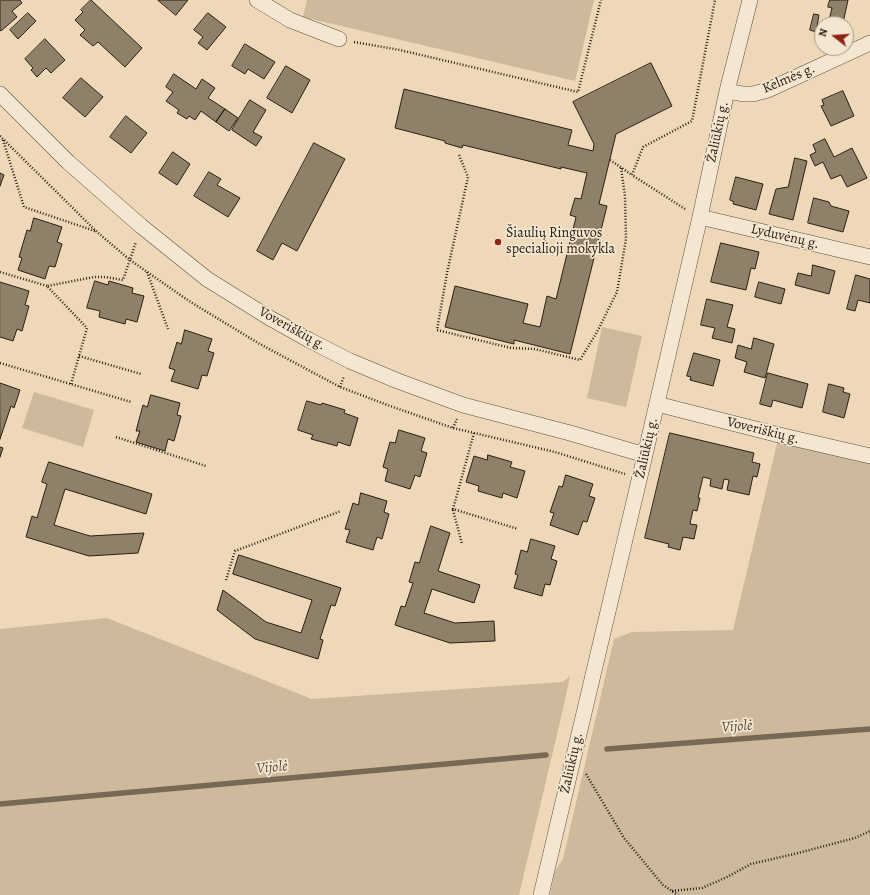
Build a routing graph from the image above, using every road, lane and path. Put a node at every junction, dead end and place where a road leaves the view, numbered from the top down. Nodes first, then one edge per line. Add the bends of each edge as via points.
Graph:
1 (257, 0) edge
2 (601, 0) edge
3 (715, 0) edge
4 (750, 0) edge
5 (339, 40) joint
6 (870, 43) edge
7 (727, 91) junction
8 (0, 94) edge
9 (3, 140) dead end
10 (459, 155) dead end
11 (610, 160) dead end
12 (622, 168) junction
13 (632, 175) junction
14 (695, 214) junction
15 (141, 226) junction
16 (97, 232) dead end
17 (870, 257) edge
18 (0, 272) edge
19 (147, 272) dead end
20 (47, 286) junction
21 (168, 329) dead end
22 (79, 356) junction
23 (0, 363) edge
24 (141, 374) dead end
25 (71, 384) junction
26 (131, 402) dead end
27 (657, 404) junction
28 (474, 432) dead end
29 (116, 437) dead end
30 (646, 455) junction
31 (870, 456) edge
32 (206, 466) dead end
33 (453, 509) junction
34 (341, 511) dead end
35 (518, 529) dead end
36 (462, 544) dead end
37 (226, 580) dead end
38 (574, 756) junction
39 (870, 831) edge
40 (672, 891) junction
41 (541, 895) edge
42 (678, 895) edge

1 - 5 street via 290,20
2 - 5 path via 578,92 400,50
3 - 13 path via 692,121 643,147
4 - 7 street, Žaliūkių g.
6 - 7 street, Kelmės g. via 768,90 753,94
7 - 14 street, Žaliūkių g.
8 - 15 street, Voveriškių g. via 68,162
9 - 16 path via 24,207
10 - 12 path via 468,177 437,330 511,348 534,349 580,360 617,292 626,239
11 - 12 path
12 - 13 path
13 - 14 path
14 - 17 street, Lyduvėnų g.
14 - 27 street, Žaliūkių g.
15 - 20 path via 123,280 94,277
15 - 30 street, Voveriškių g. via 207,279 268,317 350,361 463,405
18 - 20 path
19 - 21 path
20 - 22 path via 87,328
22 - 24 path
22 - 25 path
23 - 25 path
25 - 26 path
27 - 30 street, Žaliūkių g.
27 - 31 street, Voveriškių g.
28 - 33 path
29 - 32 path
30 - 38 street, Žaliūkių g.
33 - 35 path
33 - 36 path
34 - 37 path via 235,551
38 - 40 path via 624,838 663,885
38 - 41 street, Žaliūkių g.
39 - 40 path via 855,838 751,864 702,888
40 - 42 path

